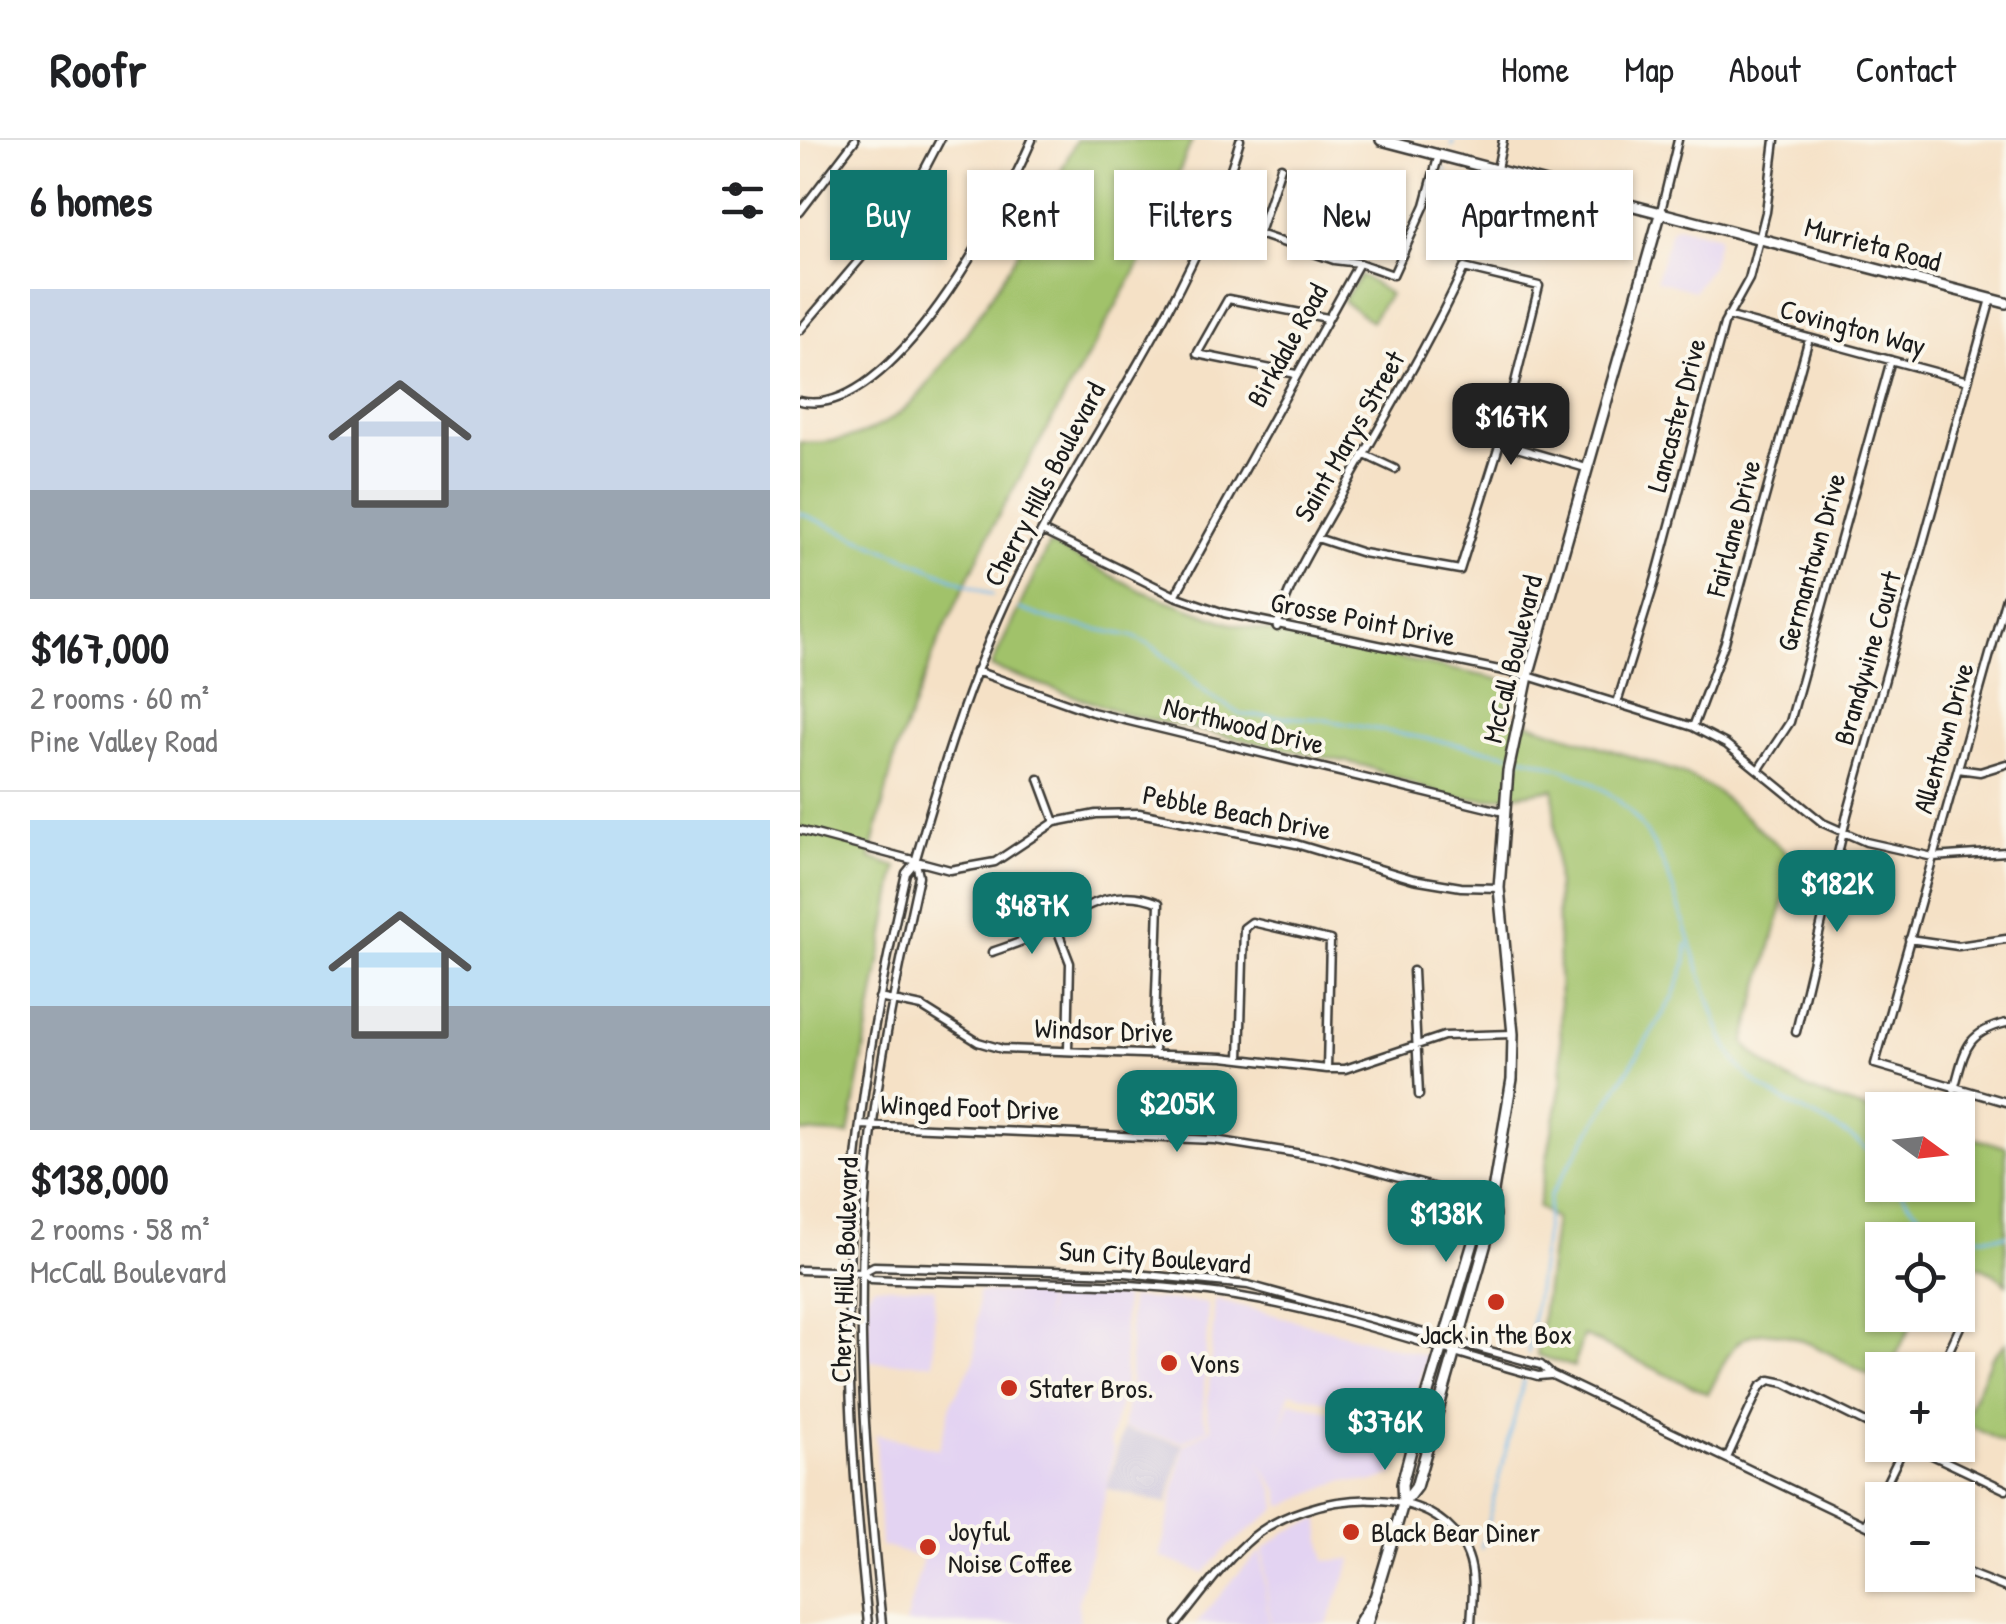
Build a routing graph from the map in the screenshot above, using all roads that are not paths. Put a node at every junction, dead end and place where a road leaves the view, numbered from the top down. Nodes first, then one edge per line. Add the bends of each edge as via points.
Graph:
1 (854, 140) edge
2 (940, 140) edge
3 (1022, 140) edge
4 (1240, 140) edge
5 (1380, 140) edge
6 (1503, 140) edge
7 (1678, 140) edge
8 (1775, 140) edge
9 (1031, 141) edge
10 (1439, 154) junction
11 (1280, 167) dead end
12 (1497, 169) junction
13 (1229, 170) edge
14 (1267, 208) edge
15 (1661, 211) junction
16 (800, 212) edge
17 (1760, 237) junction
18 (1193, 260) edge
19 (1334, 260) edge
20 (1359, 262) junction
21 (1990, 299) junction
22 (2006, 303) edge
23 (1727, 316) junction
24 (1327, 318) junction
25 (800, 330) edge
26 (1809, 338) junction
27 (1892, 360) junction
28 (1296, 374) junction
29 (1968, 381) junction
30 (800, 401) edge
31 (1500, 443) junction
32 (1364, 454) junction
33 (1586, 468) junction
34 (1395, 470) dead end
35 (1042, 531) junction
36 (1317, 538) junction
37 (1175, 596) junction
38 (2006, 597) edge
39 (1277, 627) junction
40 (976, 671) junction
41 (1528, 676) junction
42 (1617, 703) junction
43 (1693, 727) junction
44 (2006, 764) edge
45 (1760, 769) junction
46 (1958, 770) junction
47 (1039, 779) dead end
48 (1504, 812) junction
49 (1054, 822) junction
50 (800, 830) edge
51 (1845, 834) junction
52 (2006, 852) edge
53 (1933, 857) junction
54 (915, 862) junction
55 (1499, 888) junction
56 (1055, 924) junction
57 (2006, 938) edge
58 (1909, 939) junction
59 (992, 952) dead end
60 (1413, 972) dead end
61 (878, 998) junction
62 (892, 1002) junction
63 (2006, 1023) edge
64 (1796, 1032) dead end
65 (1513, 1034) junction
66 (1419, 1042) junction
67 (1068, 1050) junction
68 (1154, 1053) junction
69 (1240, 1059) junction
70 (1327, 1069) junction
71 (1954, 1089) junction
72 (1419, 1095) dead end
73 (2006, 1102) edge
74 (860, 1125) junction
75 (872, 1126) junction
76 (1491, 1203) junction
77 (800, 1270) edge
78 (849, 1271) junction
79 (863, 1272) junction
80 (1446, 1336) junction
81 (1458, 1340) junction
82 (1442, 1350) junction
83 (1455, 1354) junction
84 (1552, 1374) junction
85 (1865, 1422) edge
86 (1727, 1458) junction
87 (1945, 1462) edge
88 (2006, 1490) edge
89 (1403, 1504) junction
90 (1865, 1525) edge
91 (1975, 1576) edge
92 (2006, 1588) edge
93 (1375, 1598) junction
94 (868, 1624) edge
95 (882, 1624) edge
96 (1177, 1624) edge
97 (1359, 1624) edge
98 (1367, 1624) edge
99 (1471, 1624) edge

1 - 16 street
2 - 25 street via 906,206
3 - 9 street
4 - 13 street, Cherry Hills Boulevard
5 - 10 main road, Murrieta Road
6 - 12 street
7 - 15 street, McCall Boulevard
8 - 17 street, Lancaster Drive
9 - 30 street via 992,220 898,360 855,394
10 - 12 main road, Murrieta Road
10 - 20 street, Birkdale Road via 1394,275
11 - 14 street
12 - 15 main road, Murrieta Road
15 - 17 main road, Murrieta Road
15 - 33 main road, McCall Boulevard
17 - 21 main road, Murrieta Road
17 - 23 street, Lancaster Drive via 1749,278
18 - 35 street, Cherry Hills Boulevard
19 - 20 street
20 - 24 street, Birkdale Road
21 - 22 main road, Murrieta Road
21 - 29 street, Brandywine Court
23 - 26 street, Covington Way
23 - 42 street, Lancaster Drive
24 - 28 street, Birkdale Road
24 - 28 street via 1228,299 1197,354
26 - 27 street, Covington Way
26 - 43 street, Fairlane Drive via 1725,642
27 - 29 street, Covington Way
27 - 45 street, Germantown Drive via 1790,722
28 - 37 street, Birkdale Road
29 - 51 street, Brandywine Court
31 - 32 street, Saint Marys Street via 1539,286 1464,268
31 - 33 street
31 - 36 street via 1460,570 1363,554
32 - 34 street
32 - 36 street, Saint Marys Street
33 - 41 main road, McCall Boulevard
35 - 37 street, Grosse Point Drive
35 - 40 street, Cherry Hills Boulevard
36 - 39 street, Saint Marys Street via 1283,601
37 - 39 street, Grosse Point Drive
38 - 46 street, Allentown Drive
39 - 41 street, Grosse Point Drive
40 - 48 street, Northwood Drive via 1092,712
40 - 54 street, Cherry Hills Boulevard
41 - 42 street, Grosse Point Drive
41 - 48 main road, McCall Boulevard
42 - 43 street, Grosse Point Drive
43 - 45 street, Grosse Point Drive
44 - 46 street
45 - 51 street, Grosse Point Drive via 1808,813
46 - 53 street, Allentown Drive
47 - 49 street
48 - 55 main road, McCall Boulevard
49 - 54 street, Pebble Beach Drive via 995,862 950,870
49 - 55 street, Pebble Beach Drive via 1138,813 1296,844 1461,888
50 - 54 street, Pebble Beach Drive
51 - 53 street, Grosse Point Drive
51 - 64 street, Brandywine Court
52 - 53 street, Grosse Point Drive
53 - 58 street, Allentown Drive
54 - 61 street, Cherry Hills Boulevard via 906,873
54 - 62 street, Cherry Hills Boulevard via 919,876
55 - 65 main road, McCall Boulevard
56 - 59 street
56 - 67 street via 1070,963
56 - 68 street via 1094,901 1158,902
57 - 58 street via 1958,946
58 - 71 street, Allentown Drive via 1875,1064
60 - 66 street
61 - 62 street, Windsor Drive
61 - 74 street, Cherry Hills Boulevard
62 - 67 street, Windsor Drive via 936,1014 978,1042 1002,1049
62 - 75 street, Cherry Hills Boulevard
63 - 71 street via 1969,1040
65 - 66 street, Windsor Drive
65 - 76 main road, McCall Boulevard
66 - 70 street, Windsor Drive via 1345,1069
66 - 72 street
67 - 68 street, Windsor Drive
68 - 69 street, Windsor Drive
69 - 70 street, Windsor Drive
69 - 70 street via 1244,928 1252,922 1330,940
71 - 73 street
74 - 75 street, Winged Foot Drive
74 - 78 street, Cherry Hills Boulevard
75 - 76 street, Winged Foot Drive via 1215,1140 1326,1158
75 - 79 street, Cherry Hills Boulevard
76 - 80 main road, McCall Boulevard via 1482,1213
76 - 81 main road, McCall Boulevard via 1494,1215
77 - 78 street, Sun City Boulevard
78 - 79 street, Sun City Boulevard
78 - 94 street, Cherry Hills Boulevard via 852,1451
79 - 80 street, Sun City Boulevard via 874,1266 1203,1279 1278,1290
79 - 82 street, Sun City Boulevard via 872,1279 1215,1293
79 - 95 street, Cherry Hills Boulevard via 866,1475
80 - 81 street, Sun City Boulevard
80 - 82 main road, McCall Boulevard
81 - 83 main road, McCall Boulevard
81 - 84 street, Sun City Boulevard via 1541,1364
82 - 83 street, Sun City Boulevard
82 - 89 main road, McCall Boulevard via 1402,1484
83 - 84 street, Sun City Boulevard
83 - 89 main road, McCall Boulevard via 1416,1487
84 - 86 street, Sun City Boulevard
85 - 86 street via 1770,1380 1760,1386
86 - 90 street, Sun City Boulevard
87 - 88 street
89 - 93 main road, McCall Boulevard
89 - 96 street via 1338,1502 1281,1520 1254,1536
89 - 99 street via 1431,1514 1458,1538 1472,1577
91 - 92 street
93 - 97 highway
93 - 98 main road, McCall Boulevard

